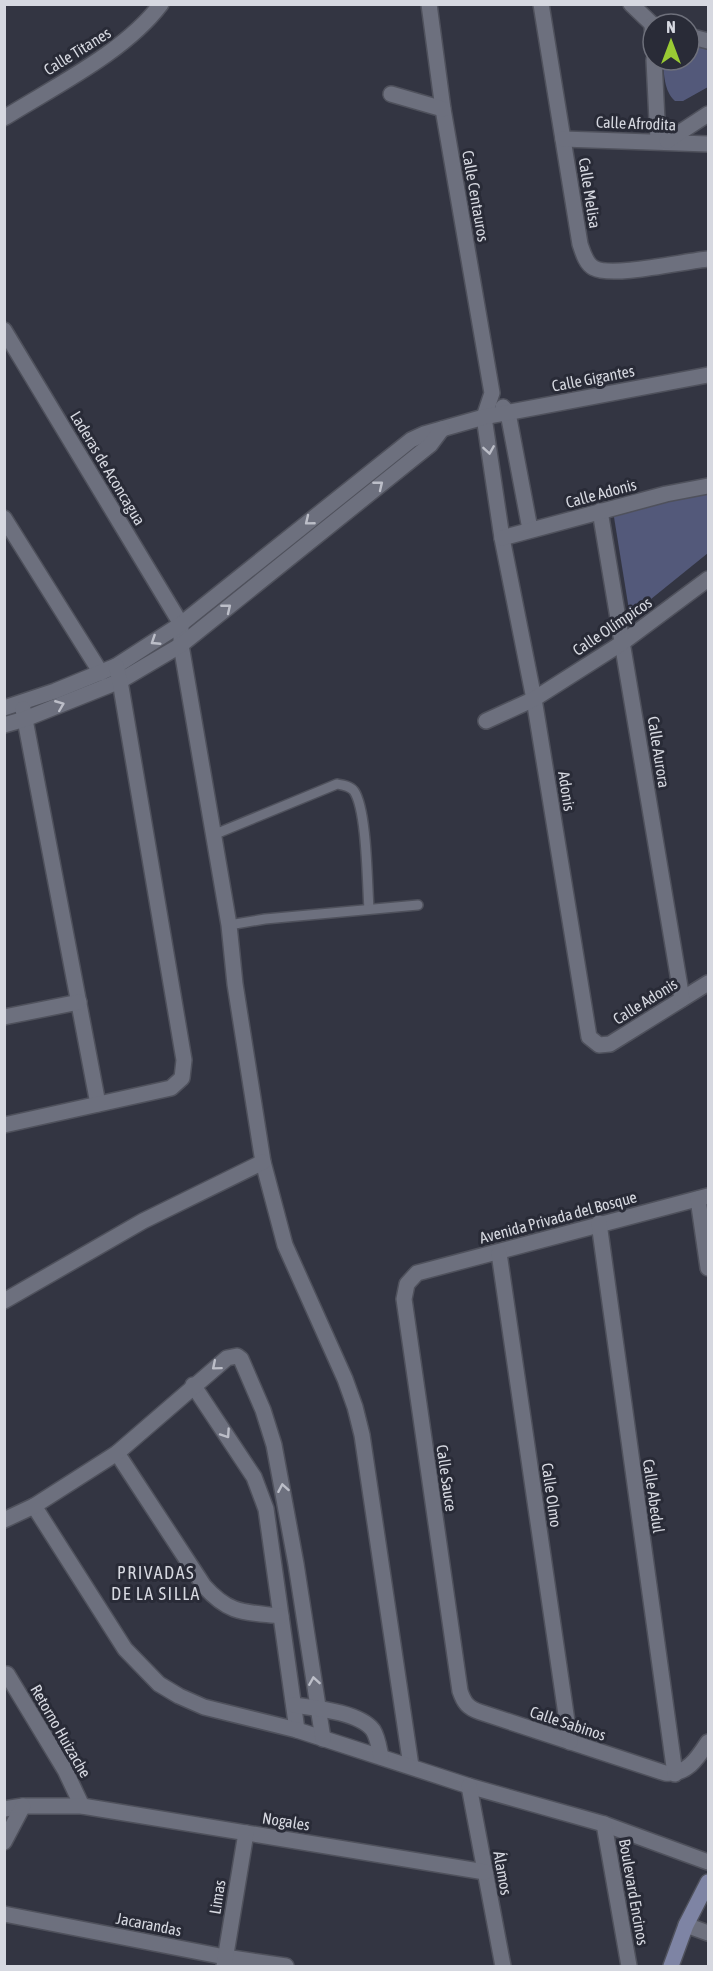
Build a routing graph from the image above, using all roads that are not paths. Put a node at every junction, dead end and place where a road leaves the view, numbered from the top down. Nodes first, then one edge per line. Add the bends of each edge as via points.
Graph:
1 (161, 4) edge
2 (429, 4) edge
3 (541, 4) edge
4 (655, 72) edge
5 (391, 94) dead end
6 (444, 109) junction
7 (708, 114) edge
8 (4, 118) edge
9 (563, 139) junction
10 (663, 141) junction
11 (708, 144) edge
12 (708, 258) edge
13 (4, 330) edge
14 (708, 375) edge
15 (492, 393) junction
16 (508, 413) junction
17 (484, 417) junction
18 (442, 429) junction
19 (708, 486) edge
20 (600, 511) junction
21 (4, 518) edge
22 (530, 529) junction
23 (502, 538) junction
24 (708, 579) edge
25 (181, 624) junction
26 (622, 643) junction
27 (181, 645) junction
28 (116, 666) junction
29 (101, 673) junction
30 (120, 681) junction
31 (534, 699) junction
32 (21, 703) junction
33 (4, 708) edge
34 (25, 719) junction
35 (486, 721) dead end
36 (4, 724) edge
37 (213, 835) junction
38 (418, 905) dead end
39 (369, 909) junction
40 (229, 924) junction
41 (708, 983) edge
42 (682, 999) junction
43 (80, 1002) junction
44 (4, 1017) edge
45 (599, 1045) joint
46 (98, 1104) junction
47 (4, 1125) edge
48 (263, 1162) junction
49 (703, 1198) edge
50 (599, 1223) junction
51 (499, 1253) junction
52 (708, 1268) edge
53 (417, 1273) joint
54 (4, 1301) edge
55 (193, 1385) junction
56 (117, 1453) junction
57 (34, 1506) junction
58 (4, 1521) edge
59 (281, 1616) junction
60 (7, 1674) dead end
61 (460, 1691) joint
62 (294, 1705) junction
63 (318, 1709) junction
64 (297, 1730) junction
65 (324, 1739) junction
66 (570, 1742) junction
67 (708, 1742) edge
68 (381, 1757) junction
69 (411, 1766) junction
70 (675, 1774) junction
71 (469, 1786) junction
72 (23, 1806) junction
73 (82, 1806) junction
74 (4, 1809) edge
75 (604, 1824) junction
76 (246, 1833) junction
77 (4, 1842) edge
78 (708, 1862) edge
79 (485, 1872) junction
80 (708, 1882) edge
81 (4, 1914) edge
82 (686, 1925) junction
83 (708, 1933) edge
84 (224, 1962) edge
85 (286, 1966) edge
86 (502, 1966) edge
87 (629, 1966) edge
88 (670, 1966) edge

1 - 8 street, Calle Titanes via 150,20 124,43
2 - 6 street, Calle Centauros
3 - 9 street, Calle Melisa
4 - 10 street
5 - 6 street
6 - 15 street, Calle Centauros
7 - 10 street
9 - 10 street, Calle Afrodita
9 - 12 street, Calle Melisa via 580,244 587,262 594,268 616,271
10 - 11 street, Calle Afrodita
13 - 25 street, Laderas de Aconcagua
14 - 16 street, Calle Gigantes
15 - 16 street, Calle Centauros
15 - 17 street, Calle Centauros
16 - 17 street, Calle Gigantes
16 - 22 street, Calle Centauros
17 - 18 street, Calle Gigantes
17 -> 23 street, Calle Centauros
18 -> 25 street, Calle Gigantes via 411,440
27 -> 18 street via 430,445
19 - 20 street, Calle Adonis
20 - 22 street, Calle Adonis
20 - 26 street, Calle Aurora
21 - 29 street
22 - 23 street, Calle Adonis
23 - 31 street, Adonis
24 - 26 street, Calle Olímpicos
25 - 27 street
25 -> 28 street, Calle Gigantes
26 - 31 street, Calle Olímpicos
26 - 42 street, Calle Aurora
27 - 30 street
27 - 37 street
28 - 29 street, Calle Gigantes
28 - 30 street
29 - 32 street, Calle Gigantes
34 -> 30 street
30 - 46 street via 184,1060 182,1078 171,1088
31 - 35 street, Calle Olímpicos
31 - 45 street, Adonis via 586,1028 589,1037
32 - 33 street, Calle Gigantes
32 - 34 street
34 - 36 street
34 - 43 street
37 - 39 lane via 337,784 345,785 353,789 362,809
37 - 40 street
38 - 39 lane
39 - 40 lane
40 - 48 street
41 - 42 street, Calle Adonis
42 - 45 street, Calle Adonis via 610,1044
43 - 44 street
43 - 46 street
46 - 47 street
48 - 54 street via 143,1221
48 - 69 street via 285,1245 356,1407
49 - 50 street, Avenida Privada del Bosque
49 - 52 street
50 - 51 street, Avenida Privada del Bosque
50 - 70 street, Calle Abedul
51 - 53 street, Avenida Privada del Bosque
51 - 66 street, Calle Olmo
53 - 61 street, Calle Sauce via 404,1291 405,1310
55 - 56 street
55 -> 59 street via 260,1490 270,1530
63 -> 55 street via 274,1444 263,1410 241,1359 232,1355
56 - 57 street
56 - 59 street via 215,1598 235,1610
57 - 58 street
57 - 64 street via 125,1649 159,1684 204,1707
59 - 62 street
60 - 73 street, Retorno Huizache
61 - 66 street, Calle Sabinos via 474,1710
62 - 63 street
62 - 64 street
63 - 65 street
63 - 68 street via 350,1716 368,1725 377,1738
64 - 65 street
65 - 68 street
66 - 70 street, Calle Sabinos
67 - 70 street via 692,1764
68 - 69 street
69 - 71 street
71 - 75 street
71 - 79 street, Álamos
72 - 73 street, Nogales
72 - 74 street, Nogales
72 - 77 street
73 - 76 street, Nogales
75 - 78 street
75 - 87 street, Boulevard Encinos
76 - 79 street, Nogales
76 - 84 street, Limas
79 - 86 street, Álamos
80 - 82 street
81 - 84 street, Jacarandas
82 - 83 street
82 - 88 street
84 - 85 street, Jacarandas

